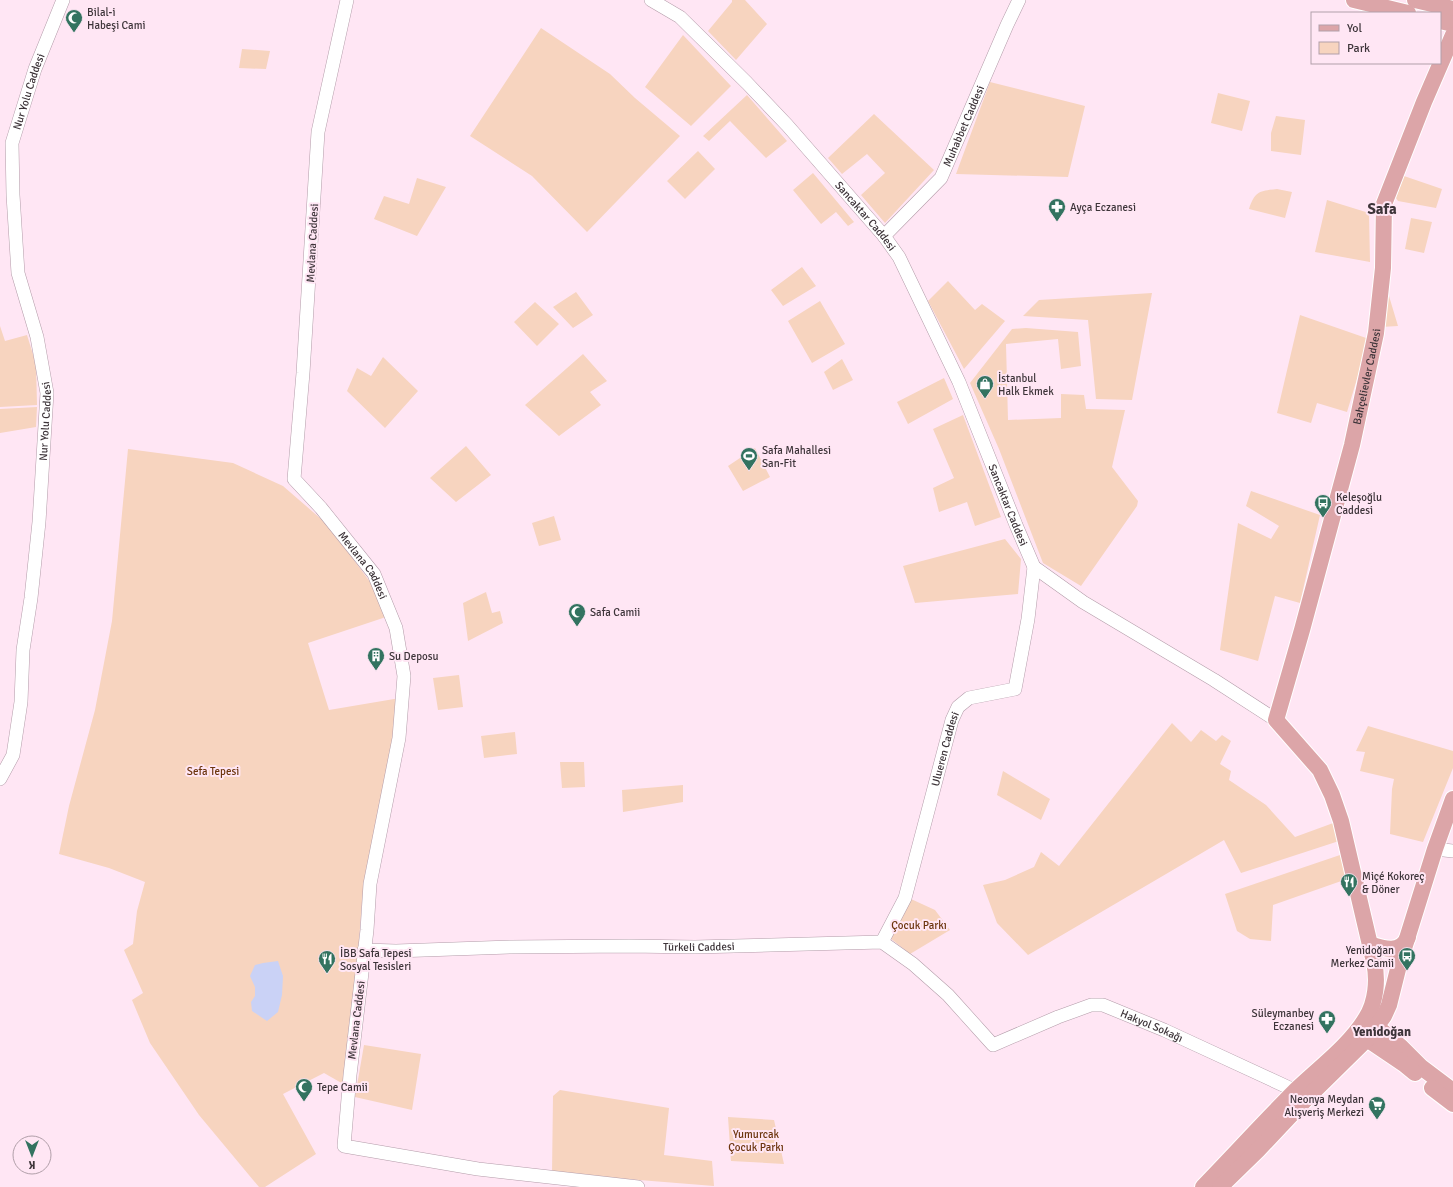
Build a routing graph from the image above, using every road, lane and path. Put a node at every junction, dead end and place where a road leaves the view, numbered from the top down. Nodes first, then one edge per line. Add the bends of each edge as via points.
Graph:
1 (63, 0) edge
2 (347, 0) edge
3 (651, 0) edge
4 (1019, 0) edge
5 (1354, 0) edge
6 (1415, 0) edge
7 (1453, 9) edge
8 (1404, 12) edge
9 (1441, 21) edge
10 (1453, 24) edge
11 (1453, 35) edge
12 (1441, 63) edge
13 (1440, 64) edge
14 (884, 236) junction
15 (1034, 566) junction
16 (1276, 720) junction
17 (0, 779) edge
18 (1453, 799) edge
19 (1435, 850) junction
20 (1453, 851) edge
21 (1408, 936) junction
22 (882, 942) junction
23 (1370, 944) junction
24 (364, 950) junction
25 (1376, 973) junction
26 (1395, 978) junction
27 (1389, 1005) junction
28 (1362, 1024) junction
29 (1372, 1033) junction
30 (1397, 1051) junction
31 (1349, 1057) junction
32 (1453, 1091) edge
33 (1301, 1094) junction
34 (1453, 1104) edge
35 (544, 1182) edge
36 (600, 1185) edge
37 (638, 1187) edge
38 (1203, 1187) edge
39 (1220, 1187) edge

1 - 17 street, Nur Yolu Caddesi via 35,69 12,144 18,273 36,337 47,393 39,522 23,650 20,702 13,756
2 - 24 street, Mevlana Caddesi via 318,132 294,479 374,574 396,628 404,676 399,738 370,884
3 - 14 street, Sancaktar Caddesi via 680,17 747,83
4 - 14 street, Muhabbet Caddesi via 941,178
5 - 8 main road
6 - 7 main road
9 - 10 main road
11 - 12 main road, Bahçelievler Caddesi
13 - 16 main road, Bahçelievler Caddesi via 1384,204 1383,268 1376,333 1352,445
14 - 15 street, Sancaktar Caddesi via 899,257 959,382
15 - 16 street, Sancaktar Caddesi via 1082,602
15 - 22 street, Ulueren Caddesi via 1028,619 1014,689 969,698 958,707 952,720 905,898
16 - 23 main road, Sancaktar Caddesi via 1320,770 1332,795 1341,821
18 - 19 main road
19 - 20 street
19 - 21 main road
21 - 23 main road via 1405,943 1397,948 1382,948
21 - 26 main road
22 - 24 street, Türkeli Caddesi via 695,947
22 - 33 street, Hakyol Sokağı via 913,964 948,995 993,1045 1084,1007 1103,1005 1164,1030
23 - 25 main road, Sancaktar Caddesi
24 - 35 street, Mevlana Caddesi via 344,1146
25 - 26 main road via 1381,968 1390,966 1395,970
25 - 28 main road via 1375,996
26 - 27 main road
27 - 29 main road
27 - 30 main road via 1389,1025
28 - 29 main road
28 - 33 main road
29 - 30 main road
29 - 31 main road
30 - 31 main road via 1374,1051
30 - 32 main road
30 - 34 main road via 1404,1064
31 - 33 main road
33 - 38 main road
33 - 39 main road via 1258,1150
35 - 36 street
36 - 37 street

